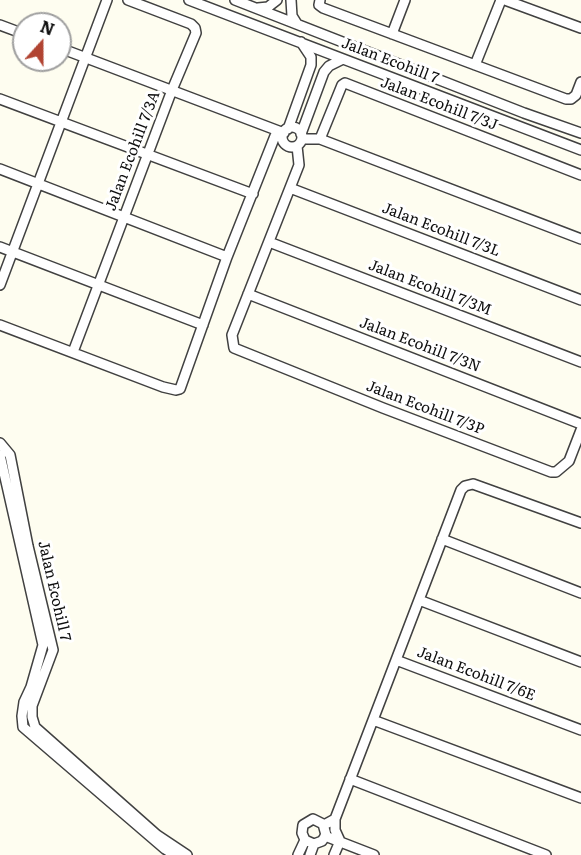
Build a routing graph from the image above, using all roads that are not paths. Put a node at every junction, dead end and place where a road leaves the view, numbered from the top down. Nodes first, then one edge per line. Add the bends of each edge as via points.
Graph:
1 (107, 0) edge
2 (128, 0) edge
3 (189, 0) edge
4 (235, 0) edge
5 (277, 0) edge
6 (291, 0) edge
7 (320, 0) edge
8 (405, 0) edge
9 (503, 0) edge
10 (255, 8) junction
11 (297, 24) junction
12 (581, 27) edge
13 (392, 34) junction
14 (301, 42) junction
15 (72, 52) edge
16 (85, 57) junction
17 (343, 59) junction
18 (475, 65) junction
19 (581, 81) edge
20 (172, 90) junction
21 (0, 99) edge
22 (61, 122) junction
23 (283, 131) junction
24 (581, 133) edge
25 (320, 139) junction
26 (300, 140) junction
27 (581, 150) edge
28 (147, 154) junction
29 (0, 169) edge
30 (581, 175) edge
31 (38, 183) junction
32 (290, 188) junction
33 (253, 194) junction
34 (124, 217) junction
35 (581, 239) edge
36 (269, 242) junction
37 (0, 247) edge
38 (12, 252) junction
39 (227, 257) junction
40 (0, 285) edge
41 (99, 285) junction
42 (248, 294) junction
43 (581, 300) edge
44 (0, 325) edge
45 (203, 325) junction
46 (73, 352) junction
47 (581, 362) edge
48 (581, 424) edge
49 (581, 430) edge
50 (0, 443) edge
51 (0, 455) edge
52 (581, 522) edge
53 (442, 539) junction
54 (581, 593) edge
55 (419, 600) junction
56 (396, 660) junction
57 (581, 662) edge
58 (373, 720) junction
59 (581, 730) edge
60 (350, 779) junction
61 (581, 798) edge
62 (335, 819) junction
63 (325, 830) junction
64 (305, 840) junction
65 (340, 841) junction
66 (314, 844) junction
67 (175, 855) edge
68 (187, 855) edge
69 (298, 855) edge
70 (310, 855) edge
71 (334, 855) edge
72 (374, 855) edge
73 (546, 855) edge

1 - 16 street
2 - 20 street, Jalan Ecohill 7/3A via 195,28 192,46
3 - 14 street, Jalan Ecohill 7
4 - 10 street, Jalan Ecohill 7
5 - 10 street via 268,7
6 - 11 street
7 - 13 street via 323,8
8 - 13 street
9 - 12 street
9 - 18 street
10 - 11 street, Jalan Ecohill 7
11 - 24 street, Jalan Ecohill 7
13 - 18 street
14 - 17 street, Jalan Ecohill 7
14 - 23 street via 311,57 311,65
15 - 16 street
16 - 20 street
16 - 22 street
17 - 26 street via 324,72
17 - 27 street, Jalan Ecohill 7
18 - 19 street via 566,99 576,95
20 - 23 street
20 - 28 street, Jalan Ecohill 7/3A
21 - 22 street
22 - 28 street
22 - 31 street
23 - 26 street via 296,128
23 - 26 street via 283,139 291,147
23 - 33 street
25 - 26 street
25 - 30 street, Jalan Ecohill 7/3J via 345,83
25 - 35 street
26 - 32 street via 299,165
28 - 33 street
28 - 34 street, Jalan Ecohill 7/3A
29 - 31 street
31 - 34 street
31 - 38 street
32 - 36 street
32 - 43 street, Jalan Ecohill 7/3L
33 - 39 street
34 - 39 street
34 - 41 street, Jalan Ecohill 7/3A
36 - 42 street
36 - 47 street, Jalan Ecohill 7/3M
37 - 38 street
38 - 40 street
38 - 41 street
39 - 45 street
41 - 45 street
41 - 46 street, Jalan Ecohill 7/3A
42 - 48 street, Jalan Ecohill 7/3N
42 - 49 street, Jalan Ecohill 7/3P via 232,334 238,351 551,472 569,461
44 - 46 street
45 - 46 street via 177,390
50 - 68 street, Jalan Ecohill 7 via 10,455 53,650 32,706 35,727 157,835
51 - 67 street via 43,645 24,702 23,727
52 - 53 street via 473,484 461,490
53 - 54 street
53 - 55 street
55 - 56 street
55 - 57 street
56 - 58 street, Jalan Ecohill 7/6E
56 - 59 street, Jalan Ecohill 7/6E
58 - 60 street, Jalan Ecohill 7/6E
58 - 61 street
60 - 62 street, Jalan Ecohill 7/6E
60 - 73 street
62 - 63 street
62 - 65 street
63 - 64 street via 317,820 306,822 302,833
63 - 65 street
63 - 66 street via 321,841
64 - 66 street
64 - 69 street
65 - 71 street
65 - 72 street
66 - 70 street

